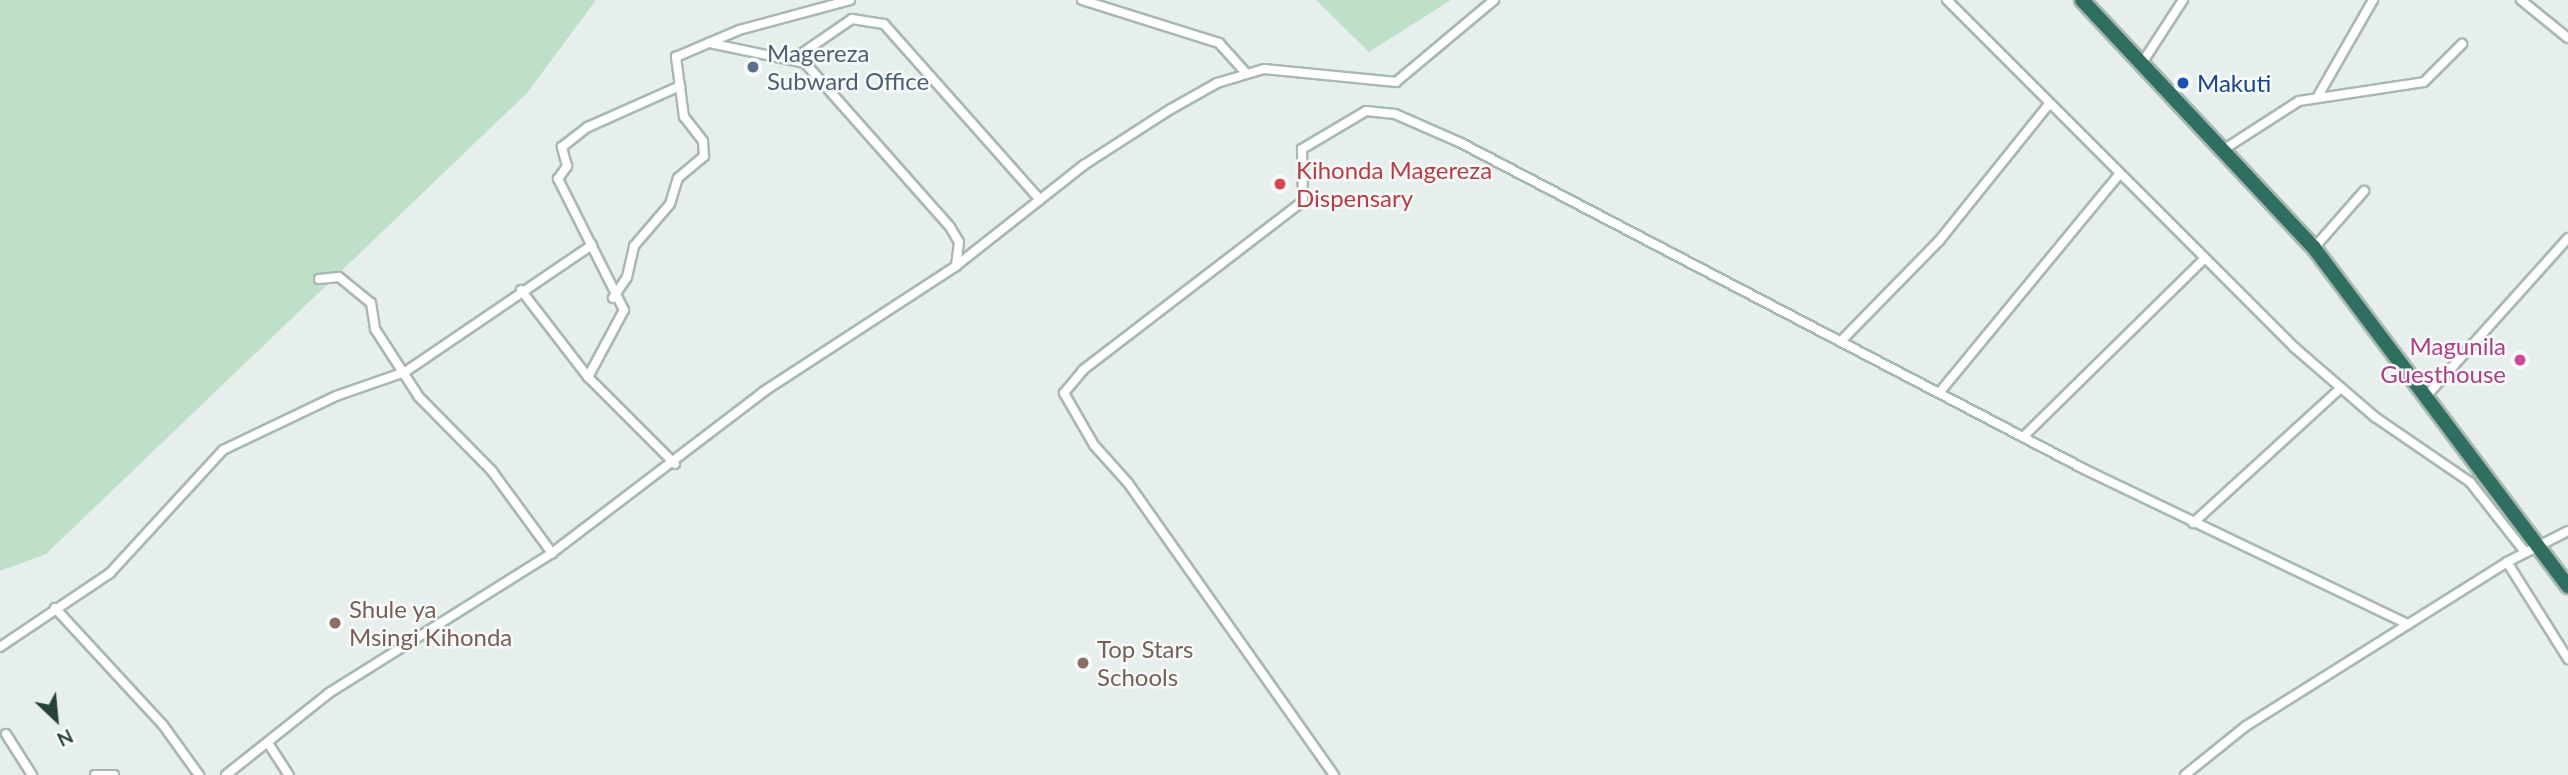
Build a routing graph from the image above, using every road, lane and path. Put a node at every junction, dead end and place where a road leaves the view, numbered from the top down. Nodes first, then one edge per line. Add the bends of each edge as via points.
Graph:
1 (850, 0) edge
2 (1082, 0) edge
3 (1494, 0) edge
4 (1947, 0) edge
5 (2082, 0) edge
6 (2183, 0) edge
7 (2373, 0) edge
8 (2521, 0) edge
9 (2568, 38) edge
10 (709, 43) junction
11 (2462, 44) dead end
12 (795, 58) junction
13 (2144, 60) junction
14 (1245, 72) junction
15 (680, 86) junction
16 (2318, 96) junction
17 (2049, 104) junction
18 (2226, 148) junction
19 (2119, 175) junction
20 (2364, 191) dead end
21 (1040, 200) junction
22 (2568, 239) edge
23 (592, 245) junction
24 (2314, 248) junction
25 (2205, 258) junction
26 (956, 266) junction
27 (320, 279) dead end
28 (521, 290) junction
29 (613, 298) junction
30 (1841, 341) junction
31 (405, 372) junction
32 (588, 377) junction
33 (2340, 389) junction
34 (1939, 393) junction
35 (2428, 393) junction
36 (2023, 437) junction
37 (675, 464) junction
38 (2193, 523) junction
39 (2568, 531) edge
40 (2532, 549) junction
41 (552, 553) junction
42 (2507, 562) junction
43 (2568, 586) edge
44 (55, 608) junction
45 (2408, 624) junction
46 (0, 647) edge
47 (2568, 659) edge
48 (6, 734) dead end
49 (268, 743) junction
50 (32, 775) edge
51 (95, 775) edge
52 (114, 775) edge
53 (199, 775) edge
54 (226, 775) edge
55 (289, 775) edge
56 (1334, 775) edge
57 (2185, 775) edge

1 - 10 street
2 - 14 street via 1219,43
3 - 14 street via 1396,82 1308,70
4 - 17 street
5 - 13 highway
6 - 13 street
7 - 16 street
8 - 9 street
10 - 12 street
10 - 15 street via 676,57
11 - 16 street via 2441,71 2410,88
12 - 21 street via 852,19 884,24
12 - 26 street via 872,131 950,227 959,242
13 - 18 highway
14 - 21 street via 1135,132
15 - 23 street via 588,127 562,147 568,164 558,179
15 - 29 street via 684,117 703,141 704,156 678,177 667,210 634,247 627,277
16 - 18 street via 2287,106
17 - 19 street
17 - 30 street via 1939,241
18 - 24 highway
19 - 25 street
19 - 34 street
20 - 24 street
21 - 26 street
22 - 35 street
23 - 28 street
23 - 29 street
24 - 35 highway
25 - 33 street
25 - 36 street
26 - 37 street via 763,392
27 - 31 street via 339,277 371,303 376,329
28 - 31 street
28 - 32 street
29 - 32 street via 623,315 603,339
30 - 34 street
30 - 56 street via 1395,114 1366,110 1310,142 1301,152 1303,201 1083,370 1064,394 1094,445 1128,483
31 - 41 street via 425,405 516,501
31 - 44 street via 336,396 223,450 110,573
32 - 37 street
33 - 38 street
33 - 40 street via 2470,482
34 - 36 street
35 - 40 highway
36 - 38 street
37 - 41 street
38 - 45 street
39 - 40 street
40 - 42 street
40 - 43 highway
41 - 49 street via 379,658
42 - 45 street
42 - 47 street
44 - 46 street
44 - 53 street via 163,725
45 - 57 street via 2246,726
48 - 50 street
49 - 54 street
49 - 55 street
51 - 52 street

